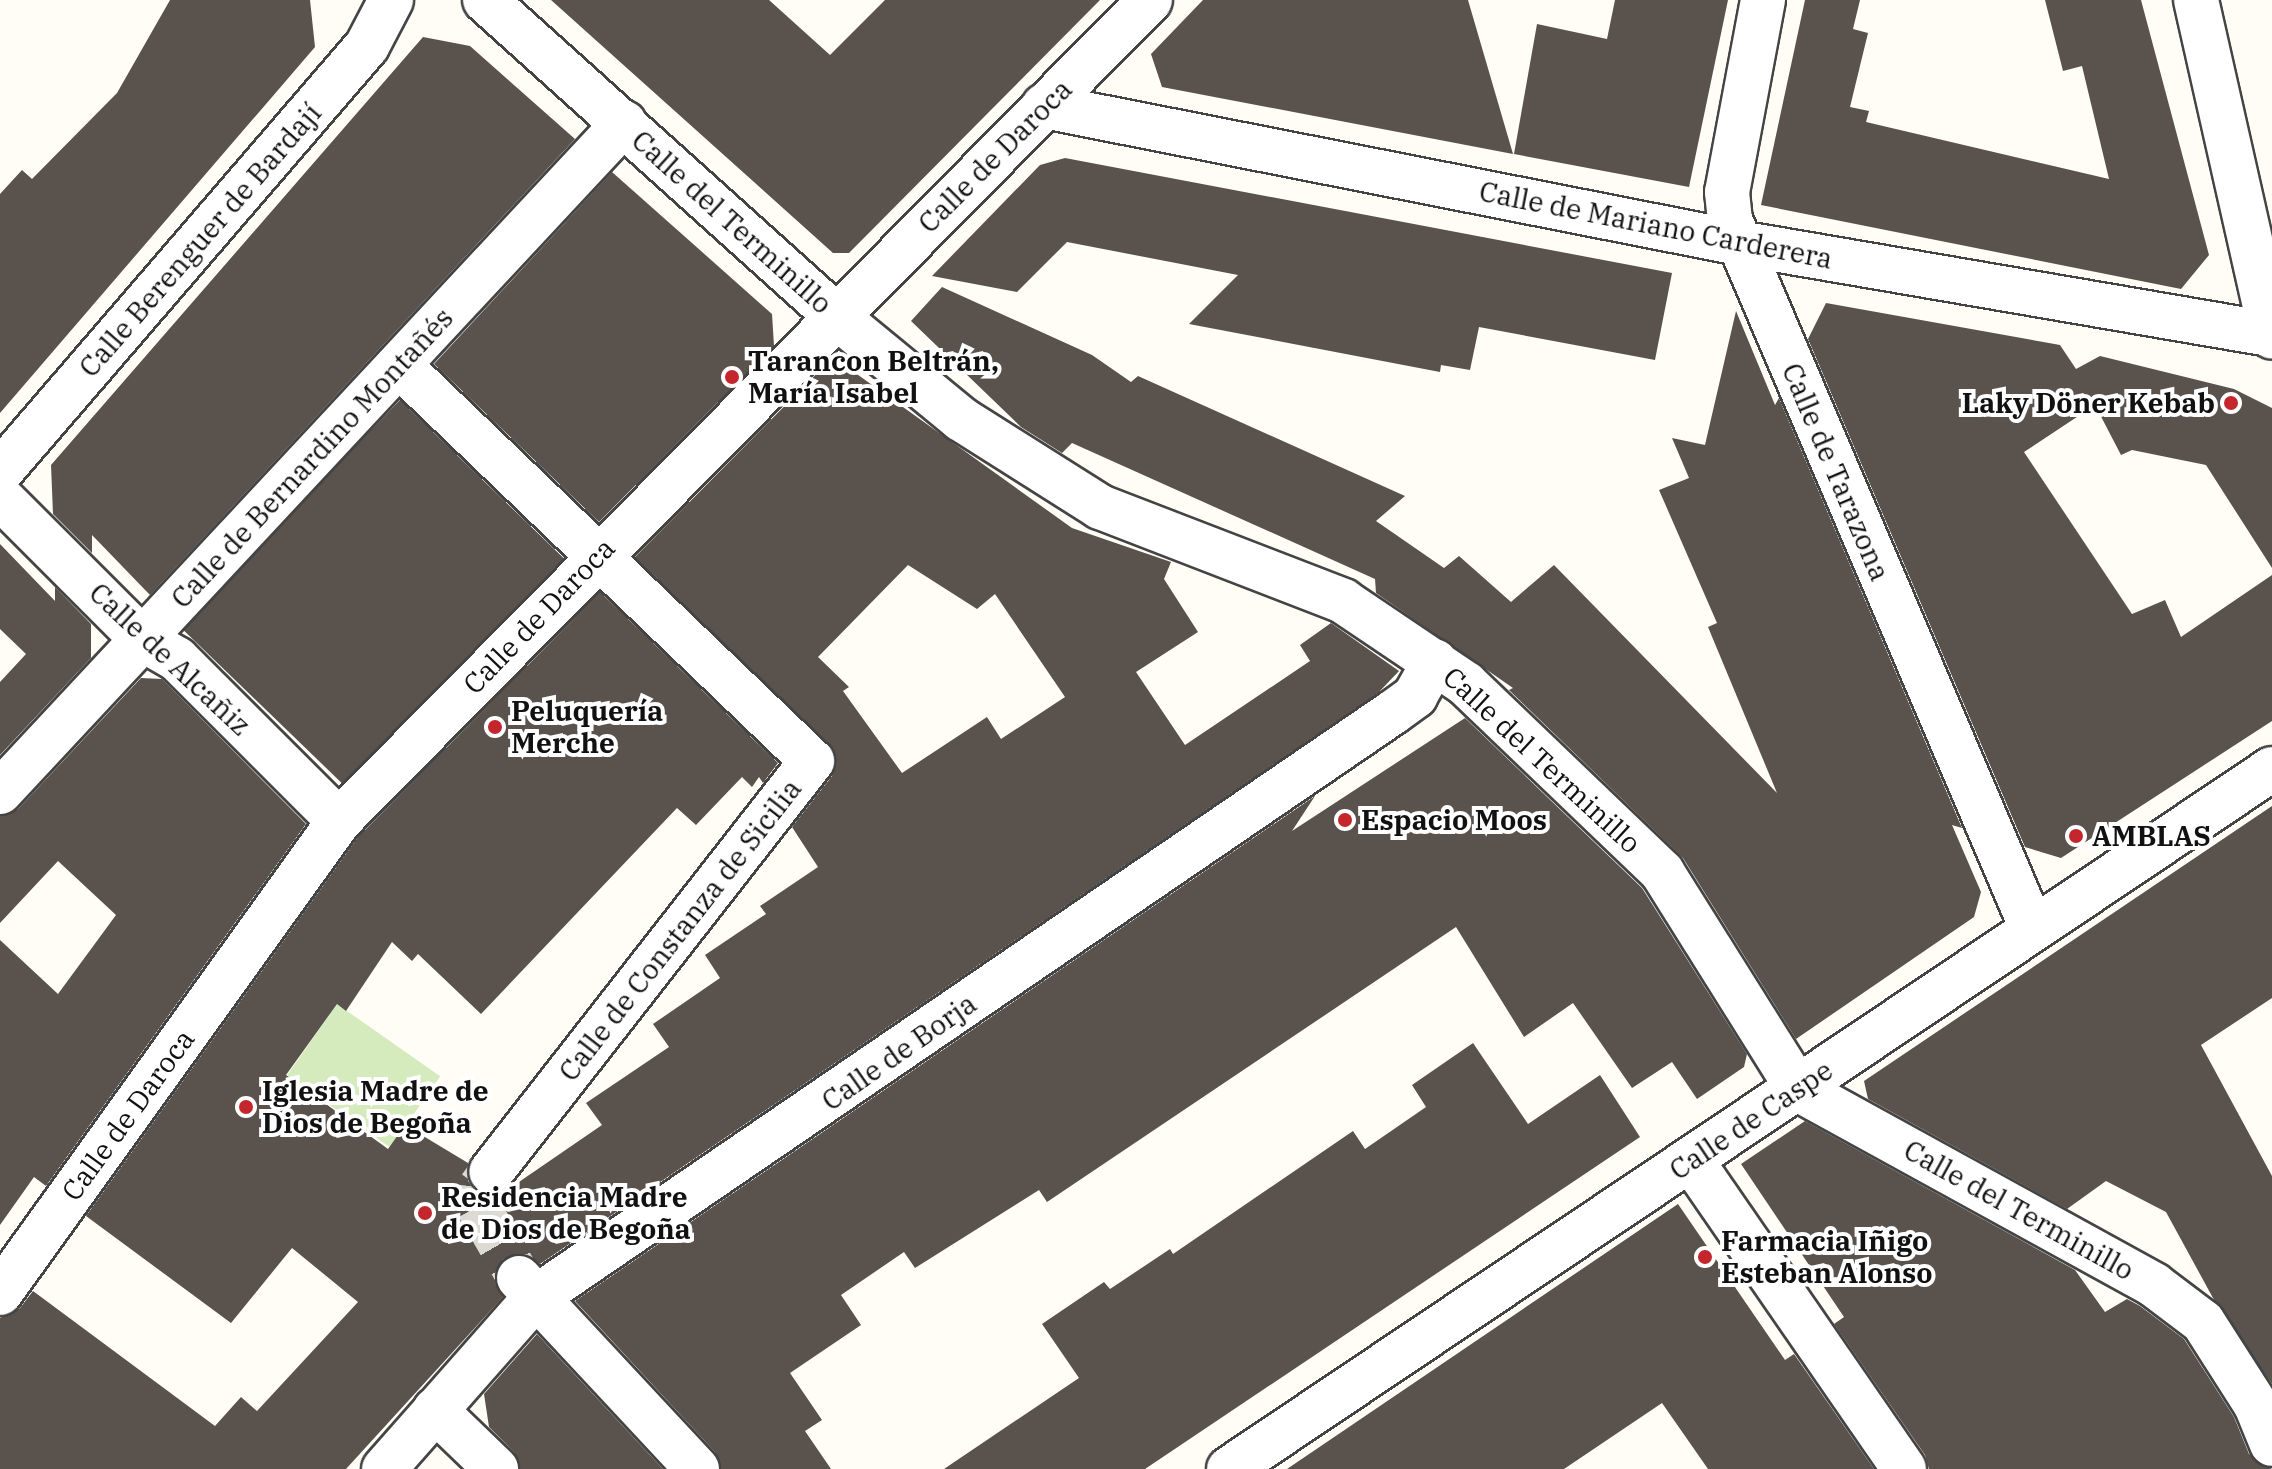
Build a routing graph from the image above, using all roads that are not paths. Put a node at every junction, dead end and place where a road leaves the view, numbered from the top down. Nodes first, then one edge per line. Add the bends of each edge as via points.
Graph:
1 (391, 0) edge
2 (485, 0) edge
3 (1150, 0) edge
4 (1763, 0) edge
5 (2196, 0) edge
6 (1044, 106) junction
7 (624, 123) junction
8 (1739, 243) junction
9 (837, 317) junction
10 (2270, 335) edge
11 (399, 365) junction
12 (0, 472) edge
13 (0, 497) edge
14 (599, 554) junction
15 (142, 639) junction
16 (1450, 673) junction
17 (2272, 769) edge
18 (0, 792) edge
19 (339, 821) junction
20 (2032, 928) junction
21 (1800, 1088) junction
22 (1691, 1160) junction
23 (491, 1172) tunnel mouth
24 (527, 1288) junction
25 (0, 1293) edge
26 (435, 1410) junction
27 (2272, 1444) edge
28 (1274, 1457) edge
29 (384, 1469) edge
30 (496, 1469) edge
31 (697, 1469) edge
32 (1229, 1469) edge
33 (1904, 1469) edge

1 - 12 street, Calle Berenguer de Bardají via 367,46
2 - 7 street, Calle del Terminillo
3 - 6 street, Calle de Daroca
4 - 8 street, Calle de Tarazona via 1727,192
5 - 10 street
6 - 8 street, Calle de Mariano Carderera
6 - 9 street, Calle de Daroca
7 - 9 street, Calle del Terminillo
7 - 11 street, Calle de Bernardino Montañés
8 - 10 street, Calle de Mariano Carderera
8 - 20 street, Calle de Tarazona
9 - 14 street, Calle de Daroca
9 - 16 street, Calle del Terminillo via 961,419 1069,491 1135,522 1343,601
11 - 14 street, Calle de Constanza de Sicilia
11 - 15 street, Calle de Bernardino Montañés
13 - 15 street, Calle de Alcañiz
14 - 19 street, Calle de Daroca
14 - 23 street, Calle de Constanza de Sicilia via 812,761
15 - 18 street, Calle de Bernardino Montañés
15 - 19 street, Calle de Alcañiz via 177,659
16 - 21 street, Calle del Terminillo via 1662,872
16 - 24 street, Calle de Borja
17 - 20 street, Calle de Caspe
19 - 25 street, Calle de Daroca
20 - 21 street, Calle de Caspe
21 - 22 street, Calle de Caspe
21 - 27 street, Calle del Terminillo via 2154,1285 2203,1322 2256,1405
22 - 28 street, Calle de Caspe
22 - 33 street
24 - 26 street, Calle de Borja
24 - 31 street
26 - 29 street, Calle de Borja
26 - 30 street
28 - 32 street, Calle de Caspe

